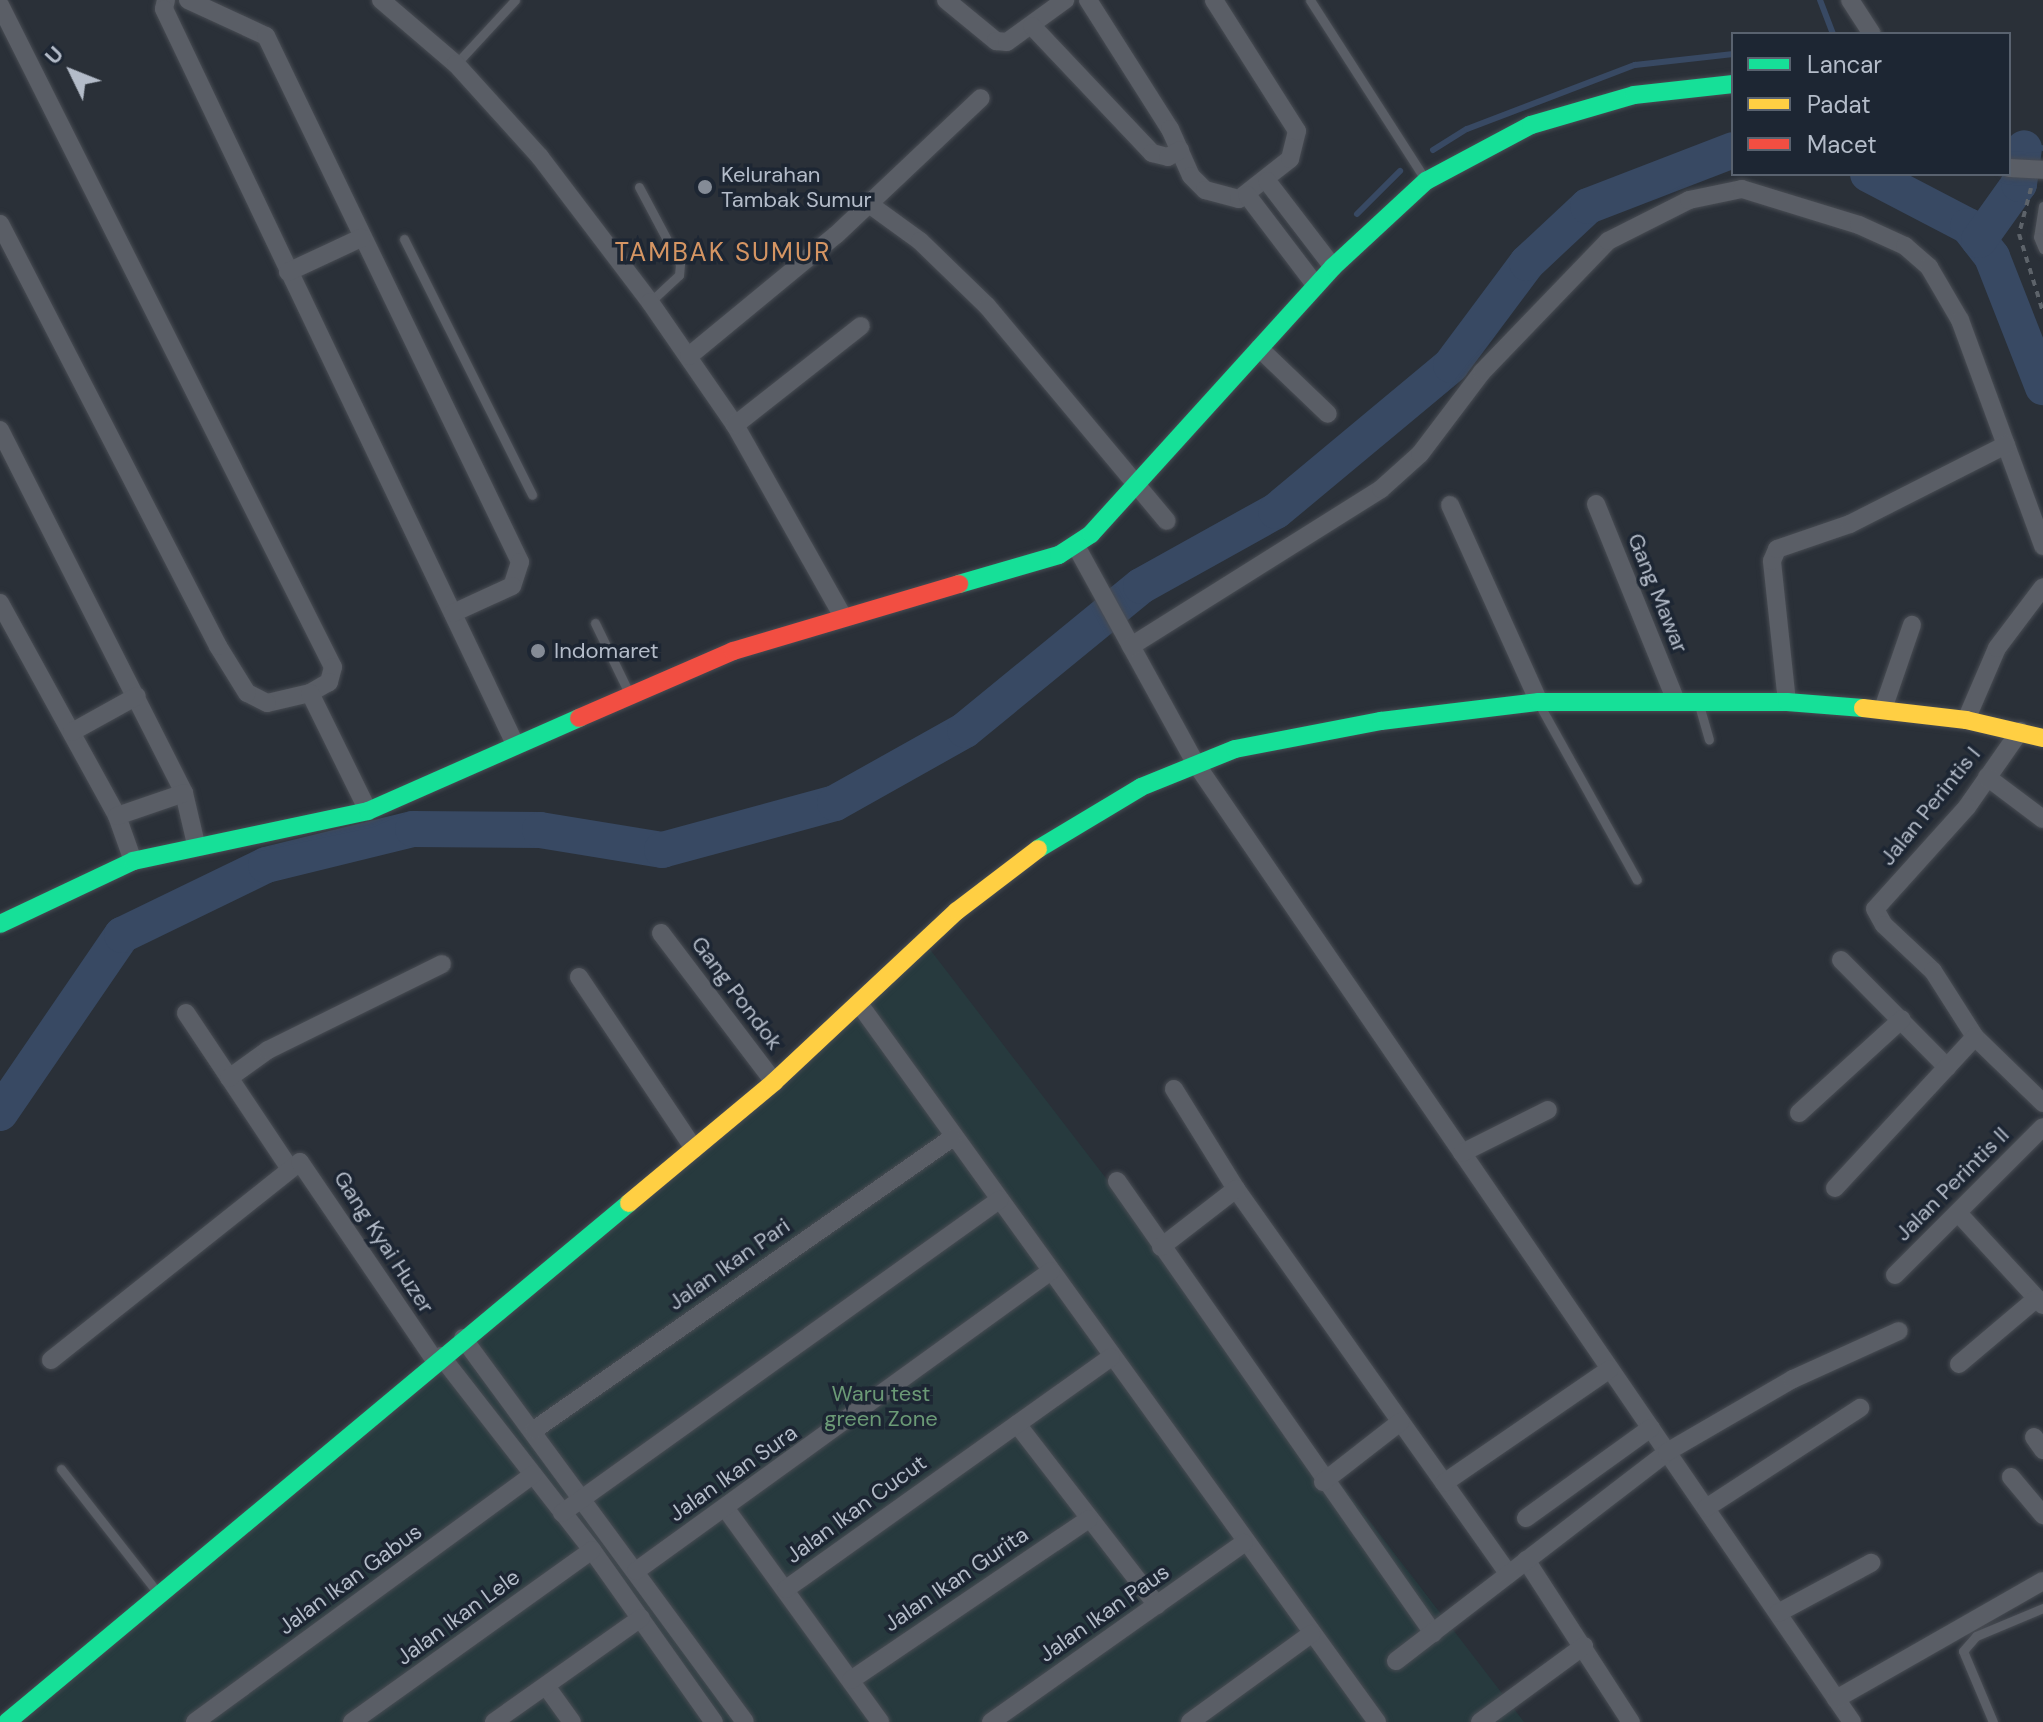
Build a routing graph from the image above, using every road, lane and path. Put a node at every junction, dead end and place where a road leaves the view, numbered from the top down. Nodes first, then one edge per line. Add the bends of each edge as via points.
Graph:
1 (166, 0) edge
2 (188, 0) edge
3 (381, 0) edge
4 (515, 0) edge
5 (946, 0) edge
6 (1065, 0) edge
7 (1088, 0) edge
8 (1214, 0) edge
9 (1310, 0) edge
10 (1850, 0) edge
11 (0, 5) edge
12 (1032, 26) junction
13 (1871, 32) edge
14 (456, 64) junction
15 (1731, 84) edge
16 (981, 98) dead end
17 (1180, 150) junction
18 (2011, 168) edge
19 (2039, 170) edge
20 (1267, 181) junction
21 (1426, 181) junction
22 (639, 187) dead end
23 (1247, 195) junction
24 (869, 204) junction
25 (2043, 206) edge
26 (0, 224) edge
27 (361, 238) junction
28 (404, 239) dead end
29 (2043, 249) edge
30 (1333, 267) junction
31 (288, 272) junction
32 (1316, 286) junction
33 (650, 302) junction
34 (861, 326) dead end
35 (1259, 348) junction
36 (689, 356) junction
37 (1328, 414) dead end
38 (735, 425) junction
39 (0, 430) edge
40 (2006, 445) junction
41 (1134, 485) junction
42 (532, 495) dead end
43 (1596, 504) dead end
44 (1450, 505) dead end
45 (1167, 521) dead end
46 (1076, 546) junction
47 (2043, 546) edge
48 (2043, 587) edge
49 (0, 603) edge
50 (453, 613) junction
51 (843, 617) junction
52 (595, 623) dead end
53 (1912, 625) dead end
54 (1127, 639) junction
55 (310, 693) junction
56 (629, 693) junction
57 (137, 696) junction
58 (1676, 701) junction
59 (1698, 701) junction
60 (1539, 702) junction
61 (1787, 702) junction
62 (1883, 709) junction
63 (1966, 720) junction
64 (2020, 731) junction
65 (72, 732) junction
66 (2043, 738) edge
67 (514, 740) junction
68 (1709, 740) dead end
69 (1196, 764) junction
70 (1987, 777) junction
71 (363, 800) junction
72 (190, 818) junction
73 (2043, 819) edge
74 (125, 837) junction
75 (1637, 880) dead end
76 (0, 924) edge
77 (661, 933) dead end
78 (1841, 960) dead end
79 (442, 964) dead end
80 (579, 977) dead end
81 (860, 1005) junction
82 (186, 1013) dead end
83 (1902, 1019) junction
84 (1975, 1037) junction
85 (1947, 1067) junction
86 (229, 1078) junction
87 (774, 1082) junction
88 (1174, 1089) dead end
89 (2043, 1103) edge
90 (1548, 1110) dead end
91 (1799, 1113) dead end
92 (2043, 1127) edge
93 (952, 1138) junction
94 (694, 1149) junction
95 (1462, 1153) junction
96 (290, 1169) junction
97 (1117, 1181) dead end
98 (1835, 1188) dead end
99 (1236, 1189) junction
100 (999, 1200) junction
101 (1959, 1214) junction
102 (1161, 1247) junction
103 (1051, 1271) junction
104 (1895, 1275) dead end
105 (2040, 1302) edge
106 (1899, 1331) dead end
107 (463, 1338) junction
108 (1111, 1357) junction
109 (438, 1358) junction
110 (51, 1360) dead end
111 (1959, 1364) dead end
112 (1610, 1369) junction
113 (1860, 1408) dead end
114 (1400, 1422) junction
115 (1017, 1424) junction
116 (1651, 1428) junction
117 (534, 1430) junction
118 (1667, 1452) junction
119 (61, 1469) dead end
120 (533, 1475) junction
121 (2011, 1477) dead end
122 (1323, 1482) junction
123 (1444, 1483) junction
124 (584, 1497) junction
125 (1706, 1508) junction
126 (726, 1509) junction
127 (562, 1513) junction
128 (2043, 1515) edge
129 (1526, 1518) dead end
130 (1089, 1519) junction
131 (1244, 1543) junction
132 (592, 1550) junction
133 (1526, 1560) junction
134 (1871, 1563) dead end
135 (636, 1571) junction
136 (1509, 1574) junction
137 (2043, 1581) edge
138 (786, 1589) junction
139 (158, 1593) junction
140 (1157, 1605) junction
141 (2043, 1608) edge
142 (1778, 1613) junction
143 (641, 1618) junction
144 (1433, 1633) junction
145 (1311, 1634) junction
146 (1584, 1646) junction
147 (1396, 1661) dead end
148 (851, 1680) junction
149 (546, 1686) junction
150 (1836, 1699) junction
151 (1848, 1721) edge
152 (7, 1722) edge
153 (195, 1722) edge
154 (352, 1722) edge
155 (494, 1722) edge
156 (572, 1722) edge
157 (714, 1722) edge
158 (745, 1722) edge
159 (880, 1722) edge
160 (991, 1722) edge
161 (1190, 1722) edge
162 (1377, 1722) edge
163 (1480, 1722) edge
164 (1631, 1722) edge
165 (1993, 1722) edge

1 - 31 street via 164,9
2 - 27 street via 266,36
3 - 14 street
4 - 14 lane
5 - 12 street via 996,41 1007,42
6 - 12 street
7 - 17 street
8 - 20 street via 1297,131 1290,159
9 - 21 lane
10 - 13 street
11 - 55 street via 333,667 329,682
12 - 17 street via 1152,153 1168,157
14 - 33 street via 540,157
15 - 21 street via 1648,93 1531,125
16 - 24 street
17 - 23 street via 1191,176 1205,190 1226,198
18 - 19 street
20 - 23 street
20 - 30 street
21 - 30 street
22 - 33 lane via 680,264 679,275
23 - 32 street
24 - 36 street
24 - 41 street via 920,241 987,306
25 - 29 lane via 2038,237
26 - 55 street via 247,693 267,703
27 - 31 street
27 - 50 street via 520,562 512,586
28 - 42 lane
30 - 32 street
31 - 50 street
32 - 35 street
33 - 36 street
34 - 38 street
35 - 37 street
35 - 41 street
36 - 38 street
38 - 51 street
39 - 57 street
40 - 47 street
40 - 54 street via 1960,320 1929,267 1905,246 1835,216 1755,191 1689,200 1608,241 1482,372 1420,454 1381,489
40 - 61 street via 1874,513 1777,549 1772,561
41 - 45 street
41 - 46 street
43 - 58 street, Gang Mawar
44 - 60 street
46 - 51 street via 1038,563
46 - 54 street
48 - 63 street via 1997,648
49 - 65 street
50 - 67 street
51 - 56 street
52 - 56 lane
53 - 62 street
54 - 69 street
55 - 71 street
56 - 67 street
57 - 65 street
57 - 72 street
58 - 59 street
58 - 60 street
59 - 61 street
59 - 68 lane
60 - 69 street via 1381,721 1235,749
60 - 75 lane
61 - 62 street
62 - 63 street
63 - 64 street
64 - 66 street
64 - 70 street, Jalan Perintis I
65 - 74 street
67 - 71 street
69 - 81 street via 1141,787 1034,852 957,911
69 - 95 street
70 - 73 street
70 - 84 street, Jalan Perintis I via 1875,909 1884,925 1933,971
71 - 72 street
72 - 74 street
72 - 74 street
74 - 76 street
77 - 87 street, Gang Pondok
78 - 83 street
79 - 86 street via 268,1050
80 - 94 street
81 - 87 street
81 - 93 street
82 - 86 street
83 - 85 street
83 - 91 street
84 - 85 street
84 - 89 street
85 - 98 street
86 - 96 street
87 - 94 street
88 - 99 street
90 - 95 street
92 - 101 street, Jalan Perintis II
93 - 100 street
93 - 117 street, Jalan Ikan Pari
94 - 107 street
95 - 112 street
96 - 109 street, Gang Kyai Huzer via 304,1164
96 - 110 street
97 - 102 street
99 - 102 street
99 - 114 street
100 - 103 street
100 - 124 street
101 - 104 street, Jalan Perintis II
101 - 105 street
102 - 122 street
103 - 108 street
103 - 126 street, Jalan Ikan Sura
105 - 111 street
106 - 118 street via 1793,1379
107 - 109 street
107 - 117 street
108 - 115 street, Jalan Ikan Cucut
108 - 131 street
109 - 120 street
109 - 139 street
112 - 116 street
112 - 123 street
113 - 125 street
114 - 122 street
114 - 123 street
115 - 130 street
115 - 138 street, Jalan Ikan Cucut
116 - 118 street
116 - 129 street
117 - 124 street
118 - 125 street
118 - 133 street
119 - 139 lane
120 - 127 street
120 - 153 street, Jalan Ikan Gabus
121 - 128 street
122 - 144 street
123 - 136 street
124 - 127 street
124 - 135 street
125 - 142 street
126 - 135 street, Jalan Ikan Sura
126 - 138 street
127 - 132 street
130 - 140 street
130 - 148 street, Jalan Ikan Gurita
131 - 140 street, Jalan Ikan Paus
131 - 145 street
132 - 143 street
132 - 154 street, Jalan Ikan Lele
133 - 136 street
133 - 146 street
134 - 142 street
135 - 158 street
136 - 144 street
137 - 150 street
138 - 148 street
139 - 152 street
140 - 160 street, Jalan Ikan Paus
141 - 165 lane via 1976,1636 1963,1651
142 - 150 street
143 - 149 street
143 - 157 street
144 - 147 street
145 - 161 street
145 - 162 street
146 - 163 street
146 - 164 street
148 - 159 street
149 - 155 street
149 - 156 street
150 - 151 street

